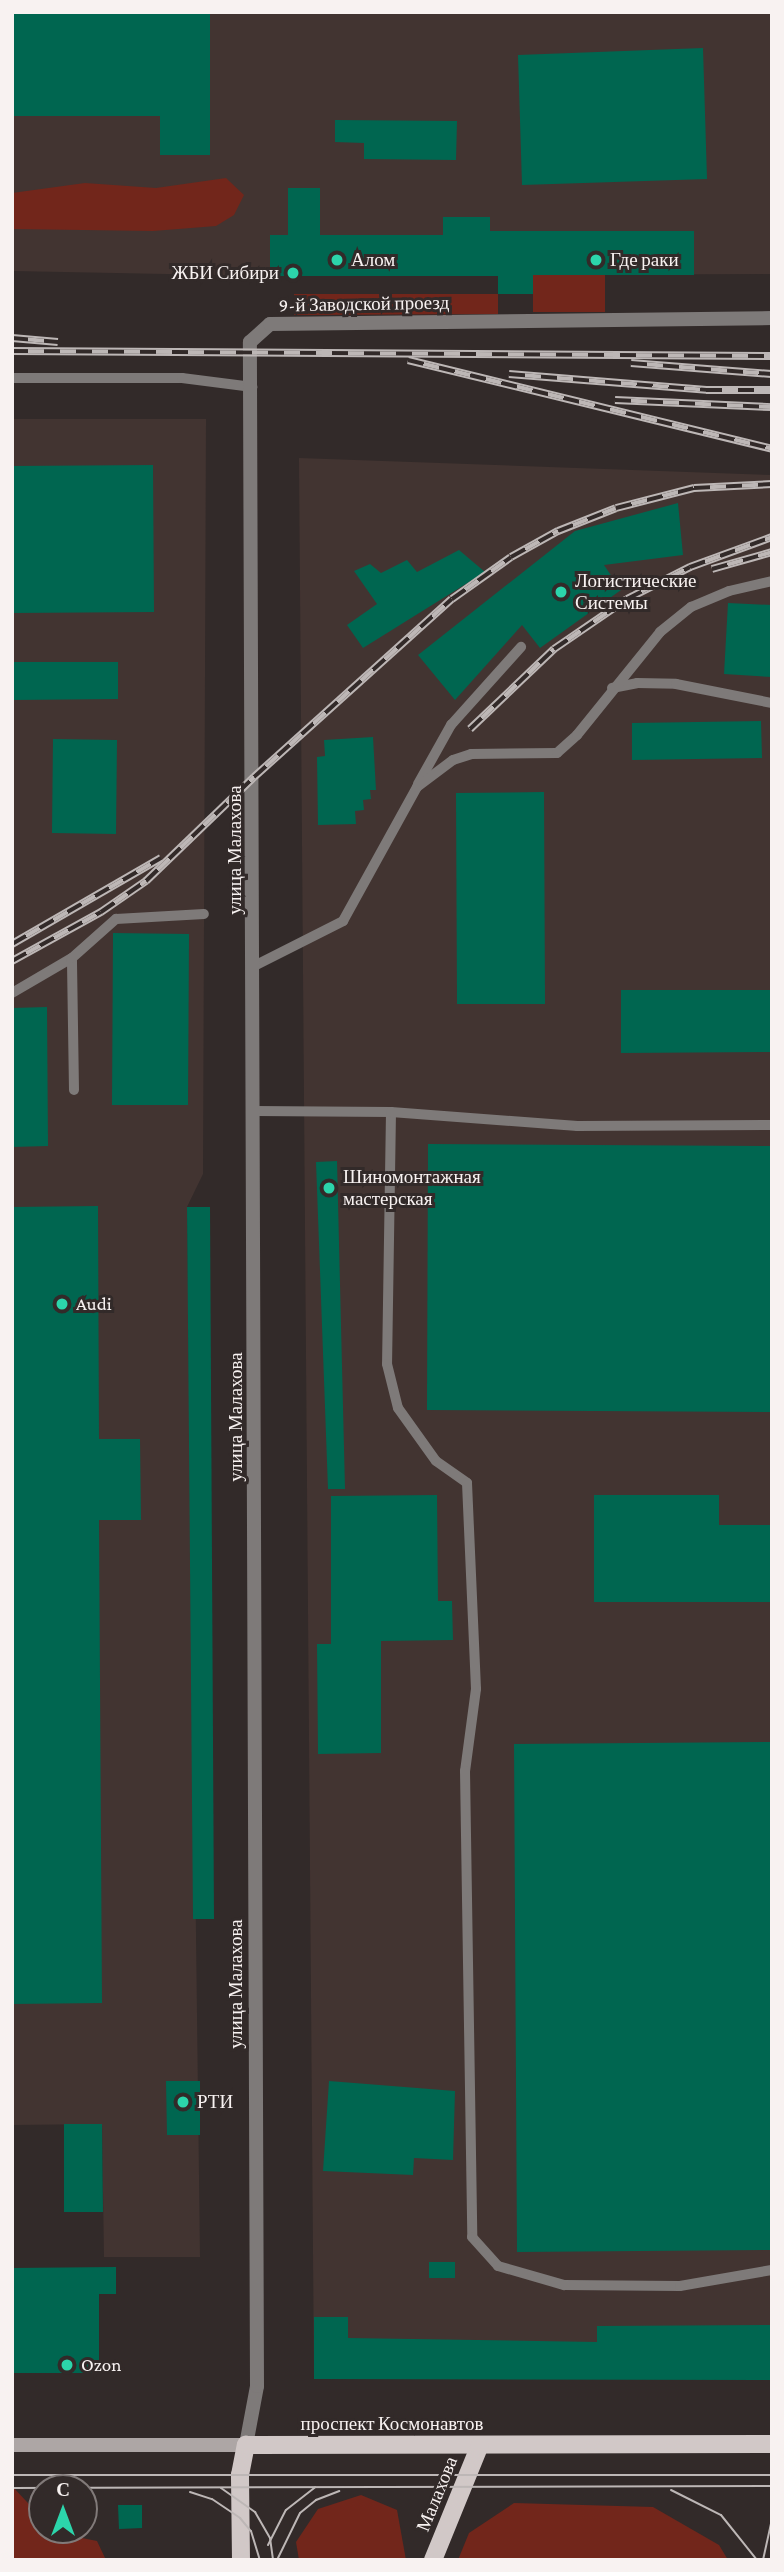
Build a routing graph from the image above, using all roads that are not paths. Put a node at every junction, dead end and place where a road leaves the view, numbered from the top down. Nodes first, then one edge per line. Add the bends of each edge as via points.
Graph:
1 (769, 317) edge
2 (12, 379) edge
3 (252, 387) junction
4 (772, 581) edge
5 (521, 647) dead end
6 (612, 688) junction
7 (772, 703) edge
8 (417, 788) junction
9 (204, 914) dead end
10 (72, 958) junction
11 (254, 965) junction
12 (12, 993) edge
13 (74, 1090) dead end
14 (255, 1111) junction
15 (391, 1112) junction
16 (772, 1125) edge
17 (772, 2270) edge
18 (772, 2444) edge
19 (12, 2445) edge
20 (246, 2445) junction
21 (480, 2445) junction
22 (241, 2560) edge
23 (433, 2560) edge

1 - 3 street, 9-й Заводской проезд via 270,324 250,342
2 - 3 lane via 182,378
3 - 11 street, улица Малахова
4 - 6 lane via 729,591 691,607 660,632
5 - 8 lane via 451,724
6 - 7 lane via 637,682 676,684
6 - 8 lane via 577,735 557,753 471,754 453,760
8 - 11 lane via 343,921
9 - 10 lane via 116,919
10 - 12 lane
10 - 13 lane
11 - 14 street, улица Малахова
14 - 15 lane
14 - 20 street, улица Малахова via 257,2386
15 - 16 lane via 577,1126
15 - 17 lane via 387,1364 398,1408 436,1461 467,1483 476,1689 465,1771 472,2237 498,2266 564,2285 680,2286
18 - 21 main road, проспект Космонавтов
19 - 20 main road, проспект Космонавтов
20 - 21 main road, проспект Космонавтов
20 - 22 main road via 240,2475
21 - 23 main road, Малахова

